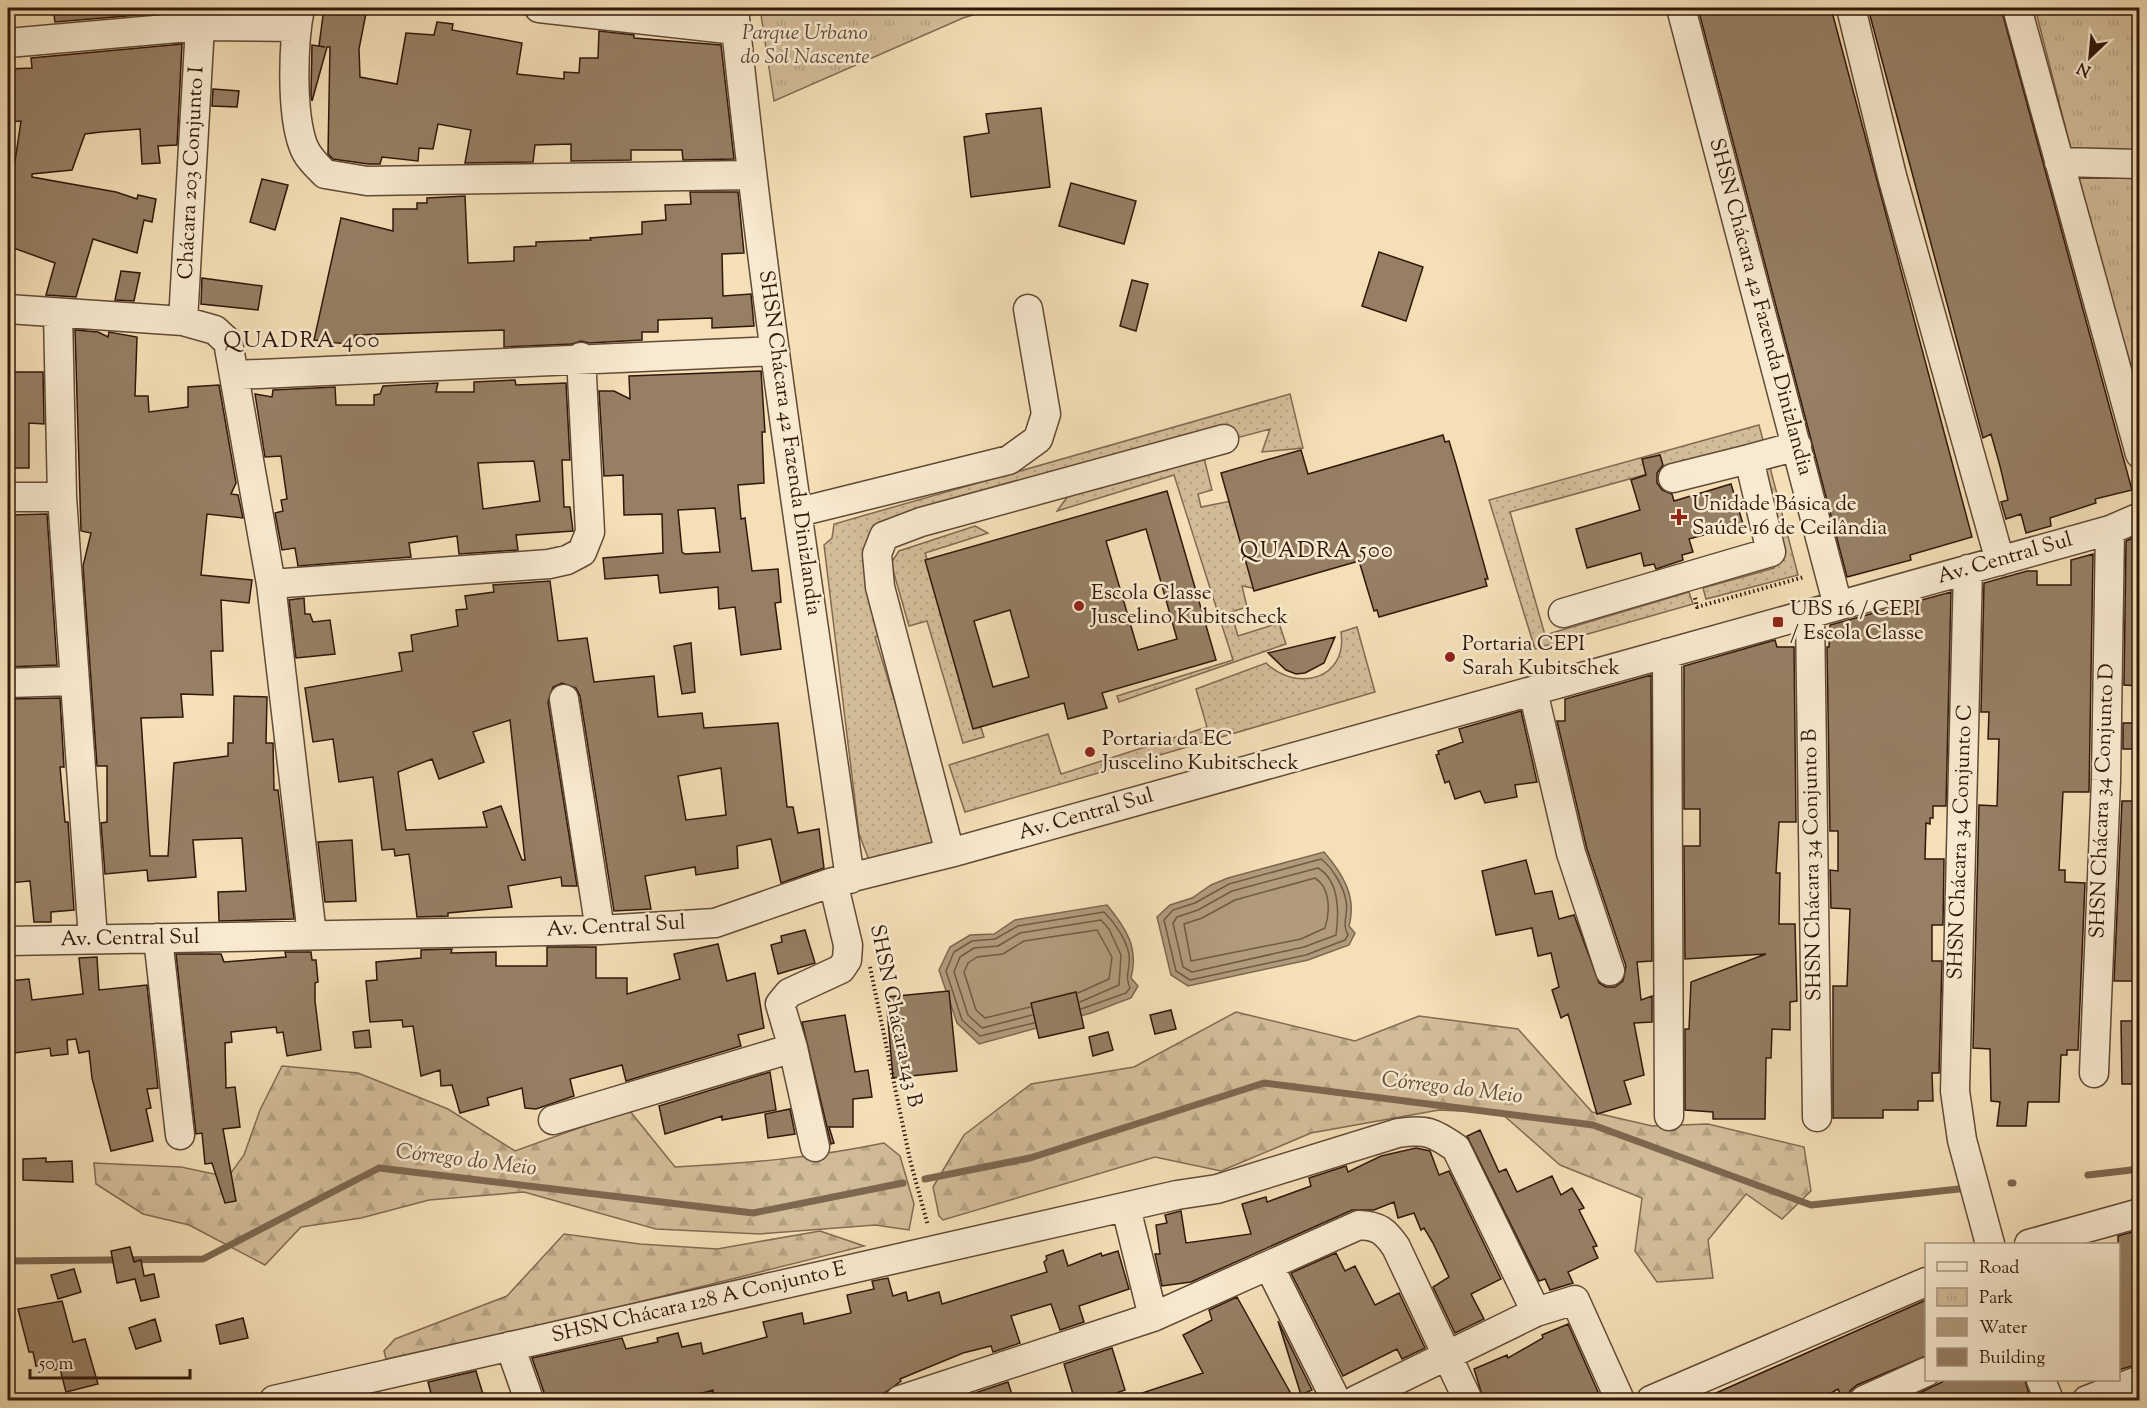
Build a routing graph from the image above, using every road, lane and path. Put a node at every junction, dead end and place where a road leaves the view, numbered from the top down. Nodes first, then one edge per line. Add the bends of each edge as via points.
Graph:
1 (539, 8) edge
2 (1681, 8) edge
3 (1851, 8) edge
4 (2017, 8) edge
5 (298, 17) edge
6 (735, 19) edge
7 (200, 26) junction
8 (8, 43) edge
9 (2059, 162) junction
10 (2139, 164) edge
11 (752, 176) junction
12 (8, 309) edge
13 (1028, 309) dead end
14 (58, 314) junction
15 (183, 321) junction
16 (775, 351) junction
17 (581, 357) junction
18 (235, 375) junction
19 (1224, 439) dead end
20 (1797, 446) junction
21 (2139, 454) edge
22 (1749, 459) junction
23 (1673, 478) dead end
24 (8, 497) edge
25 (62, 497) junction
26 (799, 512) junction
27 (2139, 517) edge
28 (2110, 530) junction
29 (2000, 561) junction
30 (1968, 569) junction
31 (270, 584) junction
32 (1838, 606) junction
33 (1563, 613) dead end
34 (1810, 613) junction
35 (1667, 653) junction
36 (73, 681) junction
37 (8, 683) edge
38 (1533, 691) junction
39 (564, 699) dead end
40 (950, 853) junction
41 (842, 880) junction
42 (600, 930) junction
43 (312, 935) junction
44 (93, 939) junction
45 (158, 939) junction
46 (8, 941) edge
47 (869, 965) dead end
48 (1610, 971) dead end
49 (793, 1048) junction
50 (2094, 1073) dead end
51 (1669, 1116) dead end
52 (1817, 1117) dead end
53 (554, 1120) dead end
54 (180, 1135) dead end
55 (815, 1147) dead end
56 (1126, 1208) junction
57 (2139, 1213) edge
58 (1989, 1243) edge
59 (2036, 1243) edge
60 (935, 1251) junction
61 (1269, 1266) junction
62 (1925, 1282) edge
63 (1536, 1312) junction
64 (1153, 1317) junction
65 (510, 1346) junction
66 (1448, 1355) junction
67 (1925, 1372) edge
68 (2139, 1380) edge
69 (2041, 1381) edge
70 (331, 1394) edge
71 (273, 1401) edge
72 (529, 1401) edge
73 (900, 1401) edge
74 (1336, 1401) edge
75 (1356, 1401) edge
76 (1468, 1401) edge
77 (1620, 1401) edge
78 (1651, 1401) edge
79 (1864, 1401) edge
80 (2049, 1401) edge
81 (2087, 1401) edge

1 - 6 street
2 - 20 street, SHSN Chácara 42 Fazenda Dinizlandia
3 - 29 street via 1893,176
4 - 9 street
5 - 7 street
5 - 11 street via 296,120 303,148 326,174 368,181
6 - 11 street, SHSN Chácara 42 Fazenda Dinizlandia
7 - 8 street
7 - 15 street, Chácara 203 Conjunto I
9 - 10 street
9 - 21 street
11 - 16 street, SHSN Chácara 42 Fazenda Dinizlandia
12 - 14 street
13 - 26 street via 1046,414 1038,439 1009,460
14 - 15 street
14 - 25 street
15 - 18 street via 223,336 232,354
16 - 17 street
16 - 26 street, SHSN Chácara 42 Fazenda Dinizlandia
17 - 18 street
17 - 31 street via 590,531 582,552 549,564
18 - 31 street
19 - 40 street via 921,522 884,536 877,554 880,586
20 - 22 street
20 - 32 street, SHSN Chácara 42 Fazenda Dinizlandia
22 - 23 street
22 - 33 street via 1771,552
24 - 25 street
25 - 36 street
26 - 41 street, SHSN Chácara 42 Fazenda Dinizlandia
27 - 28 street, Av. Central Sul
28 - 29 street, Av. Central Sul
28 - 50 street, SHSN Chácara 34 Conjunto D via 2106,780
29 - 30 street, Av. Central Sul
30 - 32 street, Av. Central Sul
30 - 58 street, SHSN Chácara 34 Conjunto C via 1954,1068 1964,1146
31 - 43 street
32 - 34 street, Av. Central Sul
34 - 35 street, Av. Central Sul
34 - 52 street, SHSN Chácara 34 Conjunto B
35 - 38 street, Av. Central Sul
35 - 51 street
36 - 37 street
36 - 44 street
38 - 40 street, Av. Central Sul
38 - 48 street via 1571,854
39 - 42 street
40 - 41 street, Av. Central Sul
41 - 42 street, Av. Central Sul via 715,923
41 - 49 street, SHSN Chácara 42 Fazenda Dinizlandia via 847,960 841,969 783,997 780,1004
42 - 43 street, Av. Central Sul
43 - 45 street, Av. Central Sul
44 - 45 street, Av. Central Sul
44 - 46 street, Av. Central Sul
45 - 54 street
47 - 60 path, SHSN Chácara 143 B via 910,1160
49 - 53 street
49 - 55 street
56 - 60 street, SHSN Chácara 128 A Conjunto E
56 - 63 street, SHSN Chácara 128 A Conjunto E via 1217,1189 1398,1133 1434,1133 1456,1148
56 - 64 street
57 - 59 street
60 - 65 street, SHSN Chácara 128 A Conjunto E
61 - 64 street
61 - 66 street via 1359,1225 1385,1231
61 - 74 street
62 - 78 street
63 - 66 street
63 - 77 street via 1575,1300
64 - 73 street
65 - 70 street, SHSN Chácara 128 A Conjunto E
65 - 72 street
66 - 75 street
66 - 76 street
67 - 79 street
68 - 81 street
69 - 80 street
70 - 71 street, SHSN Chácara 128 A Conjunto E

